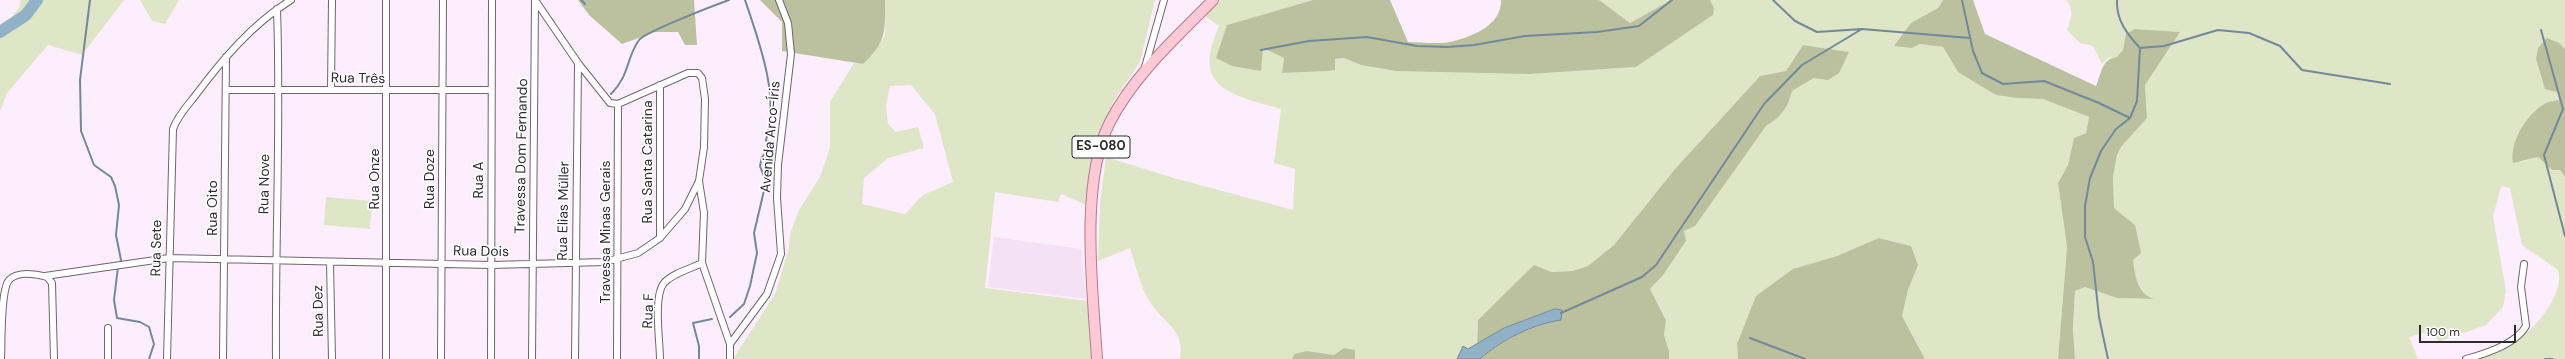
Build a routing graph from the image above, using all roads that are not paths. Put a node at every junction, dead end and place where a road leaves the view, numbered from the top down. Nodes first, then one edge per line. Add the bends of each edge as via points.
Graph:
1 (291, 0) edge
2 (332, 0) edge
3 (386, 0) edge
4 (443, 0) edge
5 (492, 0) edge
6 (535, 0) edge
7 (779, 0) edge
8 (1164, 0) edge
9 (1213, 0) edge
10 (277, 9) junction
11 (226, 57) junction
12 (578, 63) junction
13 (1144, 71) junction
14 (660, 85) junction
15 (226, 90) junction
16 (331, 90) junction
17 (442, 90) junction
18 (490, 90) junction
19 (280, 91) junction
20 (387, 92) junction
21 (618, 104) junction
22 (699, 181) junction
23 (660, 238) junction
24 (169, 258) junction
25 (618, 260) junction
26 (225, 261) junction
27 (275, 261) junction
28 (330, 263) junction
29 (386, 263) junction
30 (441, 263) junction
31 (702, 263) junction
32 (575, 264) junction
33 (2524, 264) dead end
34 (491, 265) junction
35 (533, 265) junction
36 (45, 276) junction
37 (108, 328) dead end
38 (730, 344) junction
39 (1, 359) edge
40 (54, 359) edge
41 (108, 359) edge
42 (167, 359) edge
43 (223, 359) edge
44 (276, 359) edge
45 (332, 359) edge
46 (386, 359) edge
47 (441, 359) edge
48 (491, 359) edge
49 (532, 359) edge
50 (575, 359) edge
51 (617, 359) edge
52 (660, 359) edge
53 (730, 359) edge
54 (1097, 359) edge
55 (2466, 359) edge

1 - 10 street
2 - 16 street
3 - 20 street, Rua Onze
4 - 17 street, Rua Doze
5 - 18 street, Rua A
6 - 12 street
6 - 35 street, Travessa Dom Fernando
7 - 38 street, Avenida Arco-Íris via 788,23 792,54 778,165 777,198 781,254 767,294
8 - 13 street
9 - 13 main road, ES-080
10 - 11 street
10 - 19 street, Rua Nove
11 - 15 street, Rua Oito
11 - 24 street, Rua Sete via 175,123 171,137
12 - 21 street via 606,100
12 - 32 street, Rua Elias Müller
13 - 54 main road, ES-080 via 1109,124 1095,175 1092,217
14 - 21 street
14 - 22 street via 694,72 698,72 702,78 706,118
14 - 23 street, Rua Santa Catarina
15 - 19 street, Rua Três
15 - 26 street, Rua Oito
16 - 19 street, Rua Três
16 - 20 street, Rua Três
17 - 18 street, Rua Três
17 - 20 street, Rua Três
17 - 30 street, Rua Doze
18 - 34 street, Rua A
19 - 27 street, Rua Nove
20 - 29 street, Rua Onze
21 - 25 street, Travessa Minas Gerais
22 - 23 street, Rua Dois via 685,209
22 - 31 street via 704,213
23 - 25 street, Rua Dois via 648,248
24 - 26 street, Rua Dois
24 - 36 street, Rua Dois
24 - 42 street, Rua Sete
25 - 32 street, Rua Dois
25 - 51 street, Travessa Minas Gerais
26 - 27 street, Rua Dois
26 - 43 street, Rua Oito
27 - 28 street, Rua Dois
27 - 44 street, Rua Nove
28 - 29 street, Rua Dois
28 - 45 street, Rua Dez
29 - 30 street, Rua Dois
29 - 46 street, Rua Onze
30 - 34 street, Rua Dois
30 - 47 street, Rua Doze
31 - 38 street
31 - 52 street, Rua F via 674,276 662,286 658,300
32 - 35 street, Rua Dois
32 - 50 street, Rua Elias Müller
33 - 55 street via 2521,287 2526,326 2524,330 2509,342
34 - 35 street, Rua Dois
34 - 48 street, Rua A
35 - 49 street, Travessa Dom Fernando
36 - 39 street via 23,274 10,279 6,284
36 - 40 street via 52,283
37 - 41 street
38 - 53 street

